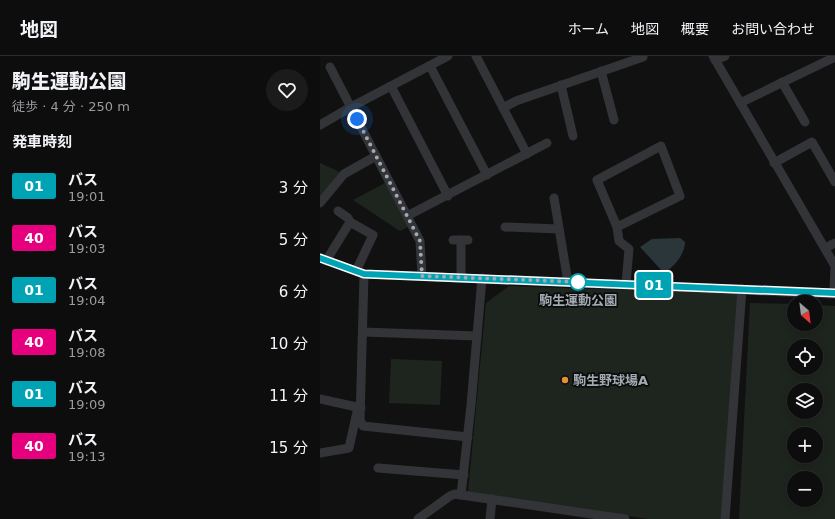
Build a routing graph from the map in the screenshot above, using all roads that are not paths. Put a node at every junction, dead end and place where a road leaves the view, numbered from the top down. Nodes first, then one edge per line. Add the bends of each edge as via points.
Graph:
1 (448, 56) edge
2 (476, 56) edge
3 (643, 56) edge
4 (725, 56) edge
5 (835, 57) edge
6 (714, 58) edge
7 (430, 66) junction
8 (330, 67) dead end
9 (601, 71) junction
10 (782, 82) junction
11 (561, 85) junction
12 (390, 86) junction
13 (740, 103) junction
14 (351, 107) junction
15 (503, 108) junction
16 (614, 120) dead end
17 (805, 122) dead end
18 (320, 126) edge
19 (572, 136) dead end
20 (547, 143) dead end
21 (527, 154) junction
22 (376, 156) junction
23 (774, 163) junction
24 (487, 175) junction
25 (835, 182) edge
26 (448, 196) junction
27 (554, 198) dead end
28 (320, 203) edge
29 (338, 211) dead end
30 (407, 216) junction
31 (350, 222) junction
32 (505, 227) dead end
33 (617, 227) junction
34 (559, 229) junction
35 (461, 240) dead end
36 (835, 242) edge
37 (825, 248) junction
38 (323, 259) edge
39 (360, 273) junction
40 (422, 276) junction
41 (461, 278) junction
42 (482, 278) junction
43 (568, 282) junction
44 (626, 284) junction
45 (742, 289) junction
46 (834, 293) edge
47 (363, 332) junction
48 (476, 336) junction
49 (320, 399) edge
50 (360, 407) junction
51 (468, 437) junction
52 (320, 453) edge
53 (378, 468) dead end
54 (464, 475) junction
55 (461, 494) junction
56 (492, 499) junction
57 (590, 516) edge
58 (418, 519) edge
59 (490, 519) edge
60 (625, 519) edge
61 (725, 519) edge

1 - 7 street
2 - 15 street
3 - 9 street
4 - 6 street
5 - 10 street
6 - 13 street
7 - 12 street
7 - 24 street
8 - 14 street
9 - 11 street
9 - 16 street
10 - 13 street
10 - 17 street
11 - 15 street
11 - 19 street
12 - 14 street
12 - 26 street
13 - 23 street
14 - 18 street
14 - 22 street
15 - 21 street
20 - 21 street
21 - 24 street
22 - 28 street via 344,174
22 - 30 street
23 - 25 street via 812,142
23 - 37 street
24 - 26 street
26 - 30 street
27 - 34 street
29 - 31 street
30 - 40 street via 420,241
31 - 38 street
31 - 39 street via 373,235
32 - 34 street
33 - 33 street via 680,196 661,146 597,180
33 - 44 street via 620,241 629,249
34 - 43 street
35 - 41 street
36 - 37 street
37 - 46 street via 835,266
38 - 39 street
39 - 40 street
39 - 47 street
40 - 41 street
41 - 42 street
42 - 43 street
42 - 48 street
43 - 44 street
44 - 45 street
45 - 46 street
45 - 61 street
47 - 48 street
47 - 50 street
48 - 51 street
49 - 50 street
50 - 51 street via 360,420 363,426
50 - 52 street via 349,448
51 - 54 street
53 - 54 street
54 - 55 street
55 - 56 street
55 - 58 street via 450,496
56 - 57 street
56 - 59 street
57 - 60 street

